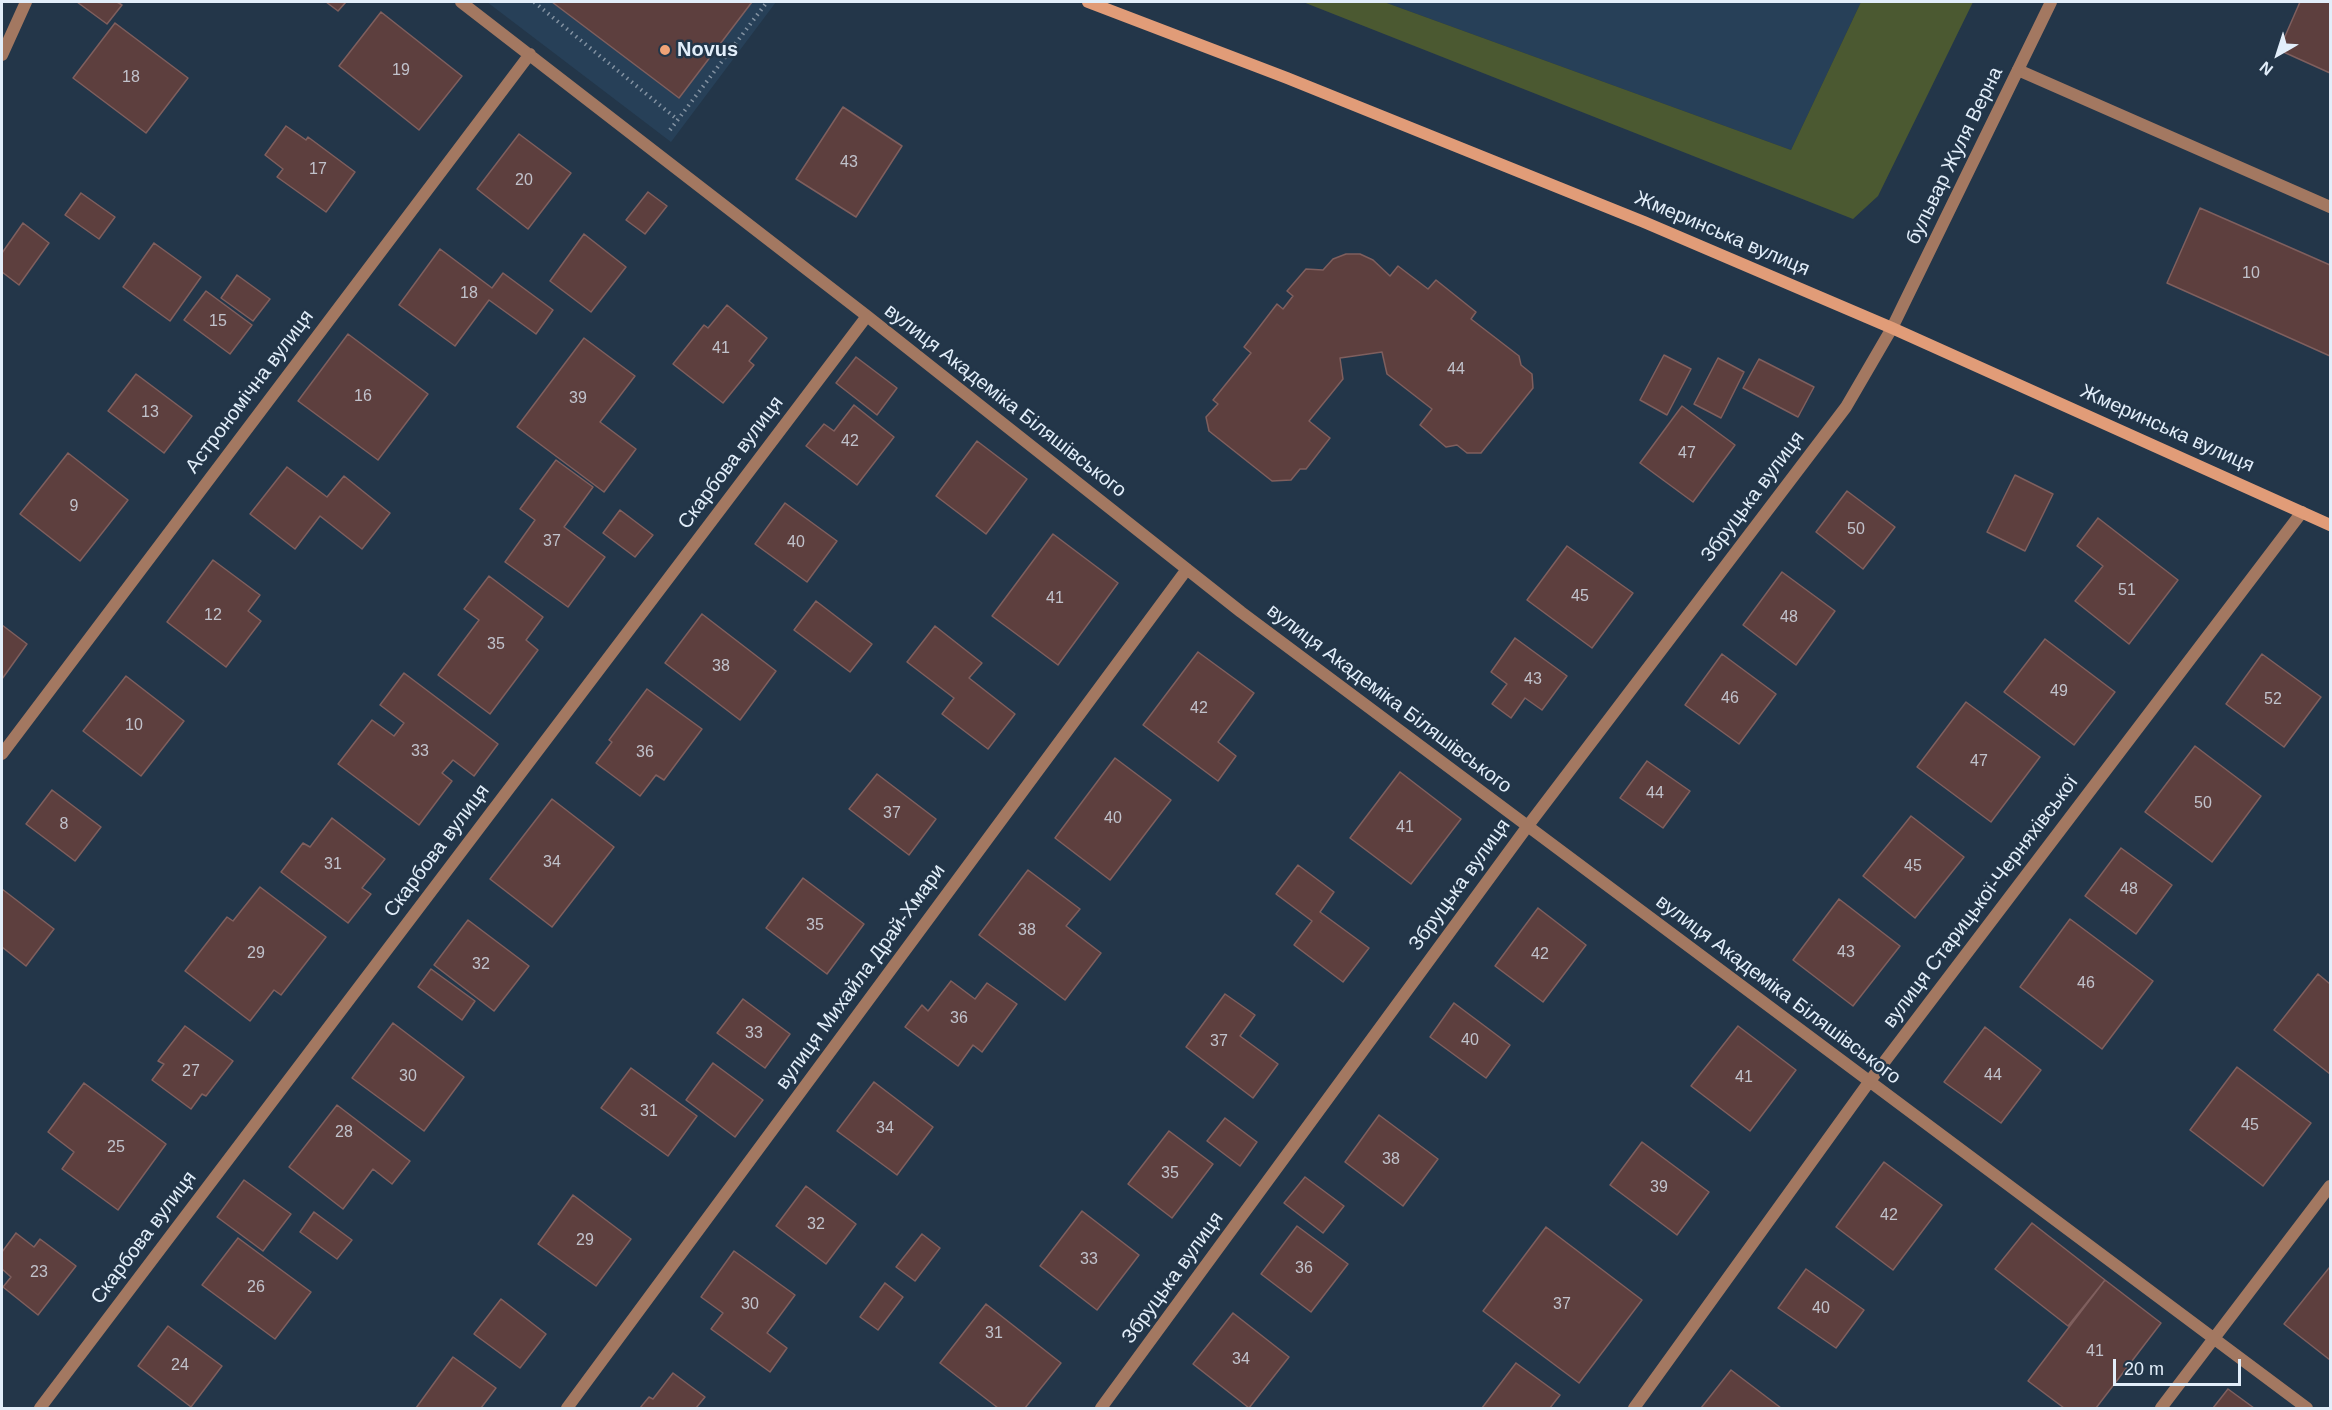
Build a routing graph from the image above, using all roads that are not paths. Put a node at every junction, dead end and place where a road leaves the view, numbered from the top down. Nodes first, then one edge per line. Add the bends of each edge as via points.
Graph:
1 (26, 2) edge
2 (461, 2) edge
3 (1088, 2) edge
4 (2051, 2) edge
5 (530, 54) junction
6 (2, 55) edge
7 (2018, 69) junction
8 (2330, 206) edge
9 (867, 316) junction
10 (1893, 328) junction
11 (2302, 512) junction
12 (2331, 525) edge
13 (1187, 569) junction
14 (2, 754) edge
15 (1527, 827) junction
16 (1869, 1082) junction
17 (2331, 1186) edge
18 (2213, 1338) junction
19 (40, 1408) edge
20 (567, 1408) edge
21 (1101, 1408) edge
22 (1634, 1408) edge
23 (2161, 1408) edge
24 (2307, 1408) edge

1 - 6 street
2 - 5 street, вулиця Академіка Біляшівського
3 - 10 main road, Жмеринська вулиця via 1633,218
4 - 7 street, бульвар Жуля Верна
5 - 9 street, вулиця Академіка Біляшівського
5 - 14 street, Астрономічна вулиця
7 - 8 street
7 - 10 street, бульвар Жуля Верна
9 - 13 street, вулиця Академіка Біляшівського
9 - 19 street, Скарбова вулиця
10 - 11 main road, Жмеринська вулиця
10 - 15 street, Збруцька вулиця via 1846,407
11 - 12 main road, Жмеринська вулиця
11 - 16 street, вулиця Старицької-Черняхівської
13 - 15 street, вулиця Академіка Біляшівського
13 - 20 street, вулиця Михайла Драй-Хмари
15 - 16 street, вулиця Академіка Біляшівського
15 - 21 street, Збруцька вулиця
16 - 18 street, вулиця Академіка Біляшівського
16 - 22 street, вулиця Старицької-Черняхівської
17 - 18 street
18 - 23 street
18 - 24 street, вулиця Академіка Біляшівського

